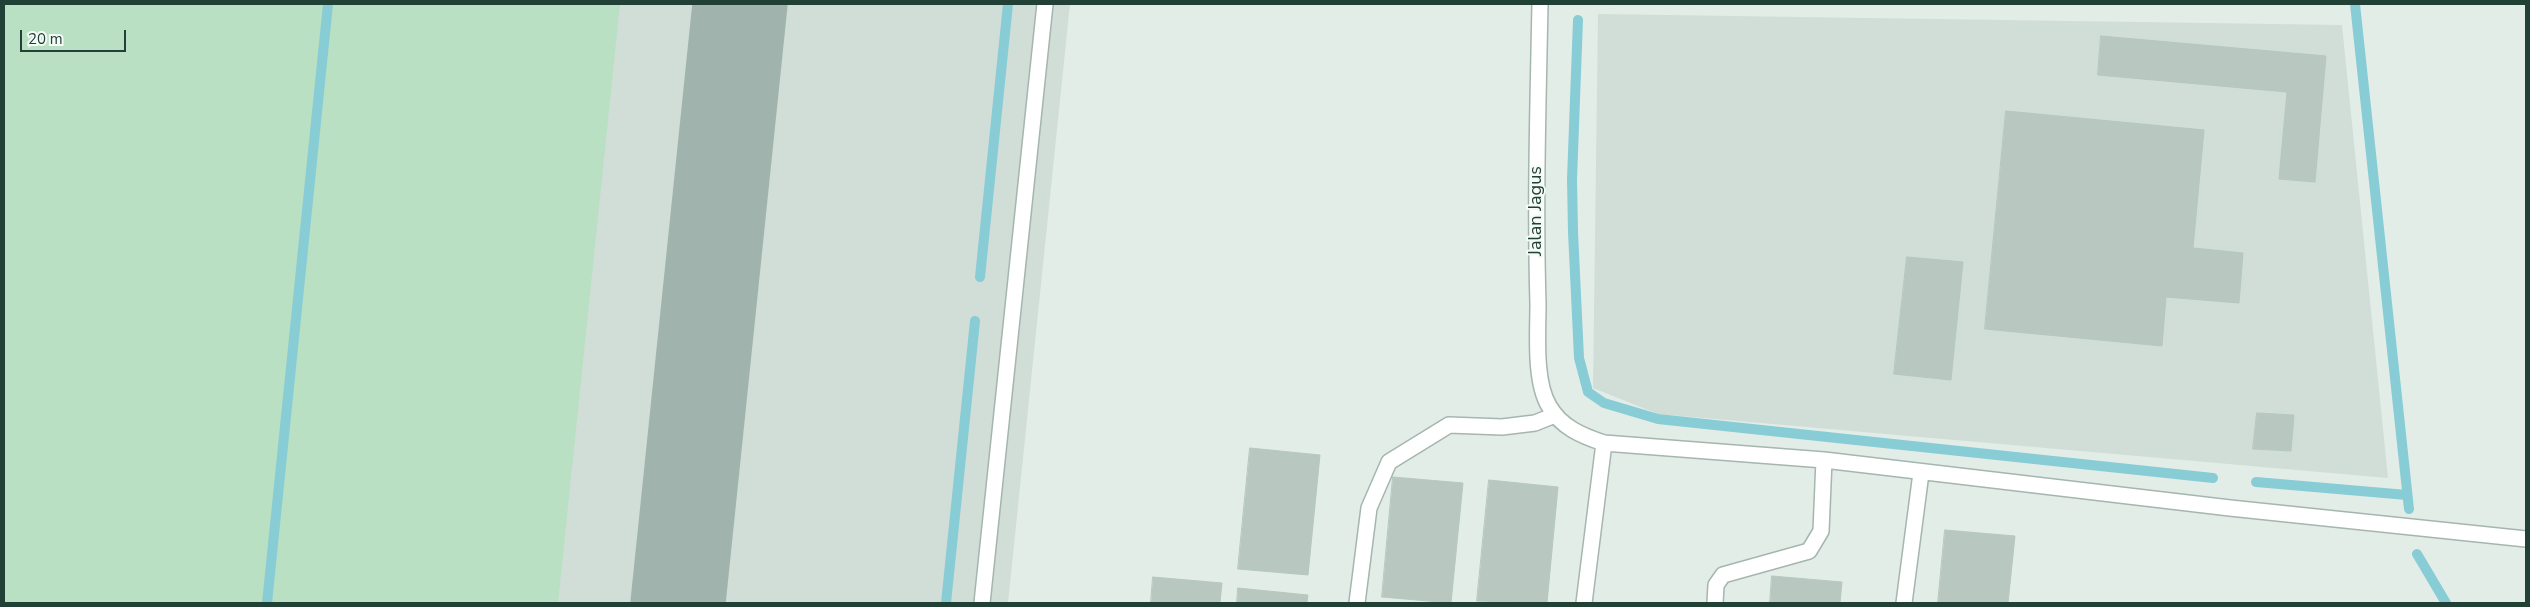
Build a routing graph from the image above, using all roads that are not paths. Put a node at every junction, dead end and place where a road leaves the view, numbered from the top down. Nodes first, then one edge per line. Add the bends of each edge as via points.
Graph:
1 (1045, 4) edge
2 (1540, 4) edge
3 (1555, 415) junction
4 (1604, 443) junction
5 (1824, 460) junction
6 (1922, 473) junction
7 (2526, 539) edge
8 (982, 603) edge
9 (1356, 603) edge
10 (1584, 603) edge
11 (1715, 603) edge
12 (1904, 603) edge

1 - 8 street
2 - 3 street, Jalan Jagus via 1536,223 1540,377 1548,405
3 - 4 street via 1583,436
3 - 9 street via 1502,427 1449,424 1389,462 1369,508
4 - 5 street
4 - 10 street
5 - 6 street
5 - 11 street via 1821,531 1809,551 1723,574 1716,585
6 - 7 street
6 - 12 street

